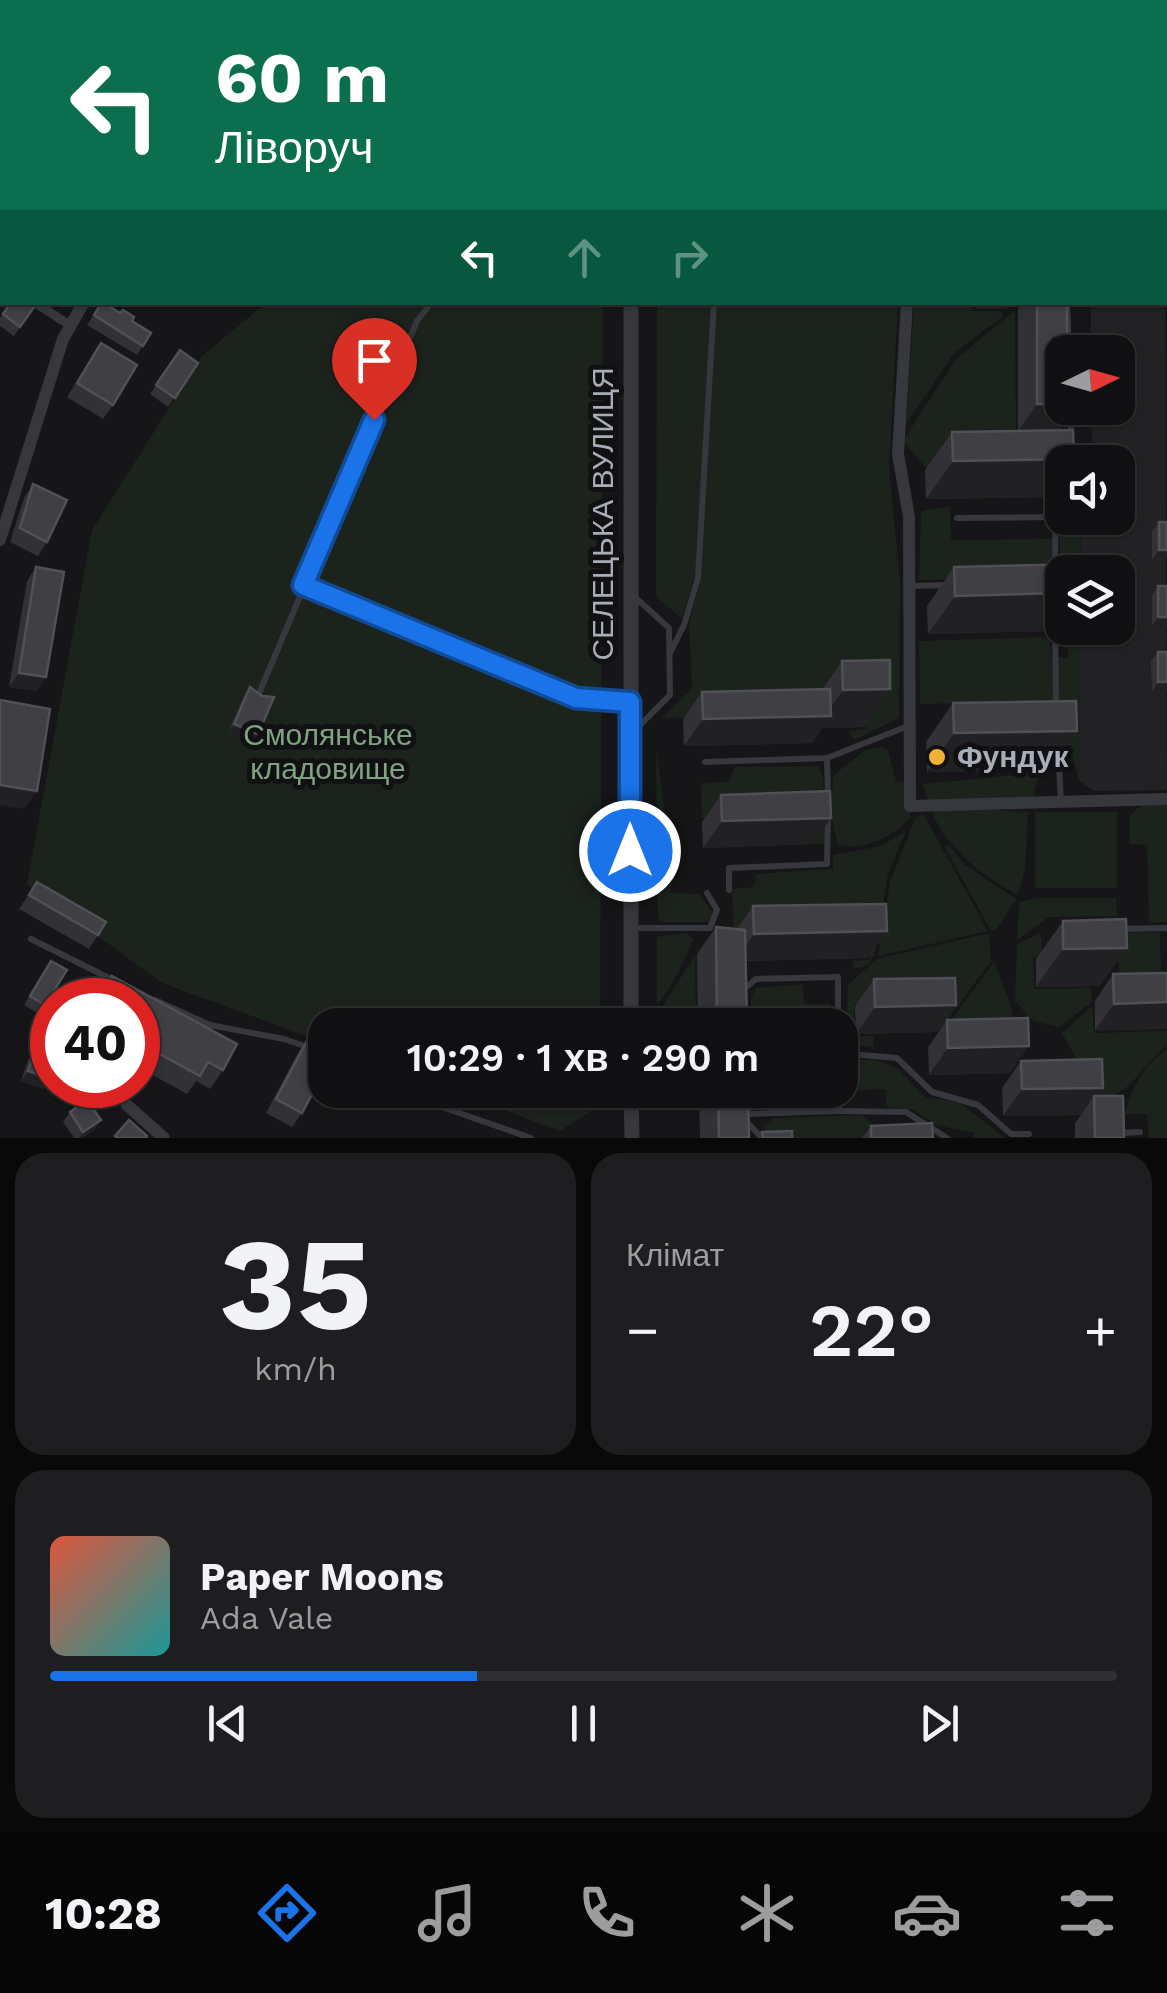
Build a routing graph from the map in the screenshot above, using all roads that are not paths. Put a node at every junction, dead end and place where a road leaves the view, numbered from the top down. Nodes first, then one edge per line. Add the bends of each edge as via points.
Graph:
1 (39, 305) edge
2 (82, 305) edge
3 (430, 305) edge
4 (631, 305) edge
5 (714, 305) edge
6 (907, 305) edge
7 (1066, 305) edge
8 (71, 326) junction
9 (1067, 335) edge
10 (1045, 516) edge
11 (957, 518) dead end
12 (0, 540) edge
13 (303, 585) junction
14 (960, 585) edge
15 (910, 586) junction
16 (629, 592) junction
17 (1055, 645) edge
18 (670, 652) junction
19 (257, 699) edge
20 (630, 702) junction
21 (1056, 722) edge
22 (909, 725) junction
23 (630, 736) junction
24 (1057, 742) edge
25 (827, 758) junction
26 (705, 762) dead end
27 (1167, 799) edge
28 (1061, 800) junction
29 (729, 890) dead end
30 (707, 894) dead end
31 (630, 928) junction
32 (710, 928) junction
33 (1167, 928) edge
34 (1114, 929) edge
35 (31, 939) dead end
36 (720, 940) edge
37 (108, 978) edge
38 (744, 999) edge
39 (160, 1002) edge
40 (631, 1008) edge
41 (838, 1008) edge
42 (308, 1047) edge
43 (858, 1055) edge
44 (130, 1108) edge
45 (444, 1108) edge
46 (631, 1108) edge
47 (838, 1111) joint
48 (1140, 1132) dead end
49 (1029, 1134) dead end
50 (164, 1138) edge
51 (530, 1138) edge
52 (632, 1138) edge
53 (762, 1138) edge
54 (947, 1138) edge
55 (1120, 1138) edge

1 - 8 street
2 - 8 street
3 - 13 lane
4 - 16 street, СЕЛЕЦЬКА ВУЛИЦЯ
5 - 18 lane via 698,578
6 - 15 street via 898,454
7 - 9 lane
8 - 12 street
10 - 11 lane
13 - 19 lane
13 - 20 lane via 576,698
14 - 15 lane
15 - 22 street
16 - 18 lane via 669,628
16 - 20 street, СЕЛЕЦЬКА ВУЛИЦЯ
17 - 21 lane
18 - 23 lane via 670,695
20 - 23 street, СЕЛЕЦЬКА ВУЛИЦЯ
22 - 25 lane
22 - 28 street via 910,806
23 - 31 street, СЕЛЕЦЬКА ВУЛИЦЯ
24 - 28 lane
25 - 26 lane
25 - 29 lane via 828,864 728,868
27 - 28 street
30 - 32 lane via 717,910
31 - 32 lane
31 - 40 street, СЕЛЕЦЬКА ВУЛИЦЯ
32 - 36 lane
33 - 34 lane
35 - 37 lane
38 - 41 lane via 744,988 756,979 838,977
39 - 42 lane via 210,1025
43 - 49 lane via 896,1058 926,1089 978,1105 1011,1134
44 - 50 street
45 - 51 lane
46 - 52 street
47 - 53 lane via 746,1112 746,1124
47 - 54 lane via 906,1112
48 - 55 lane via 1120,1132

